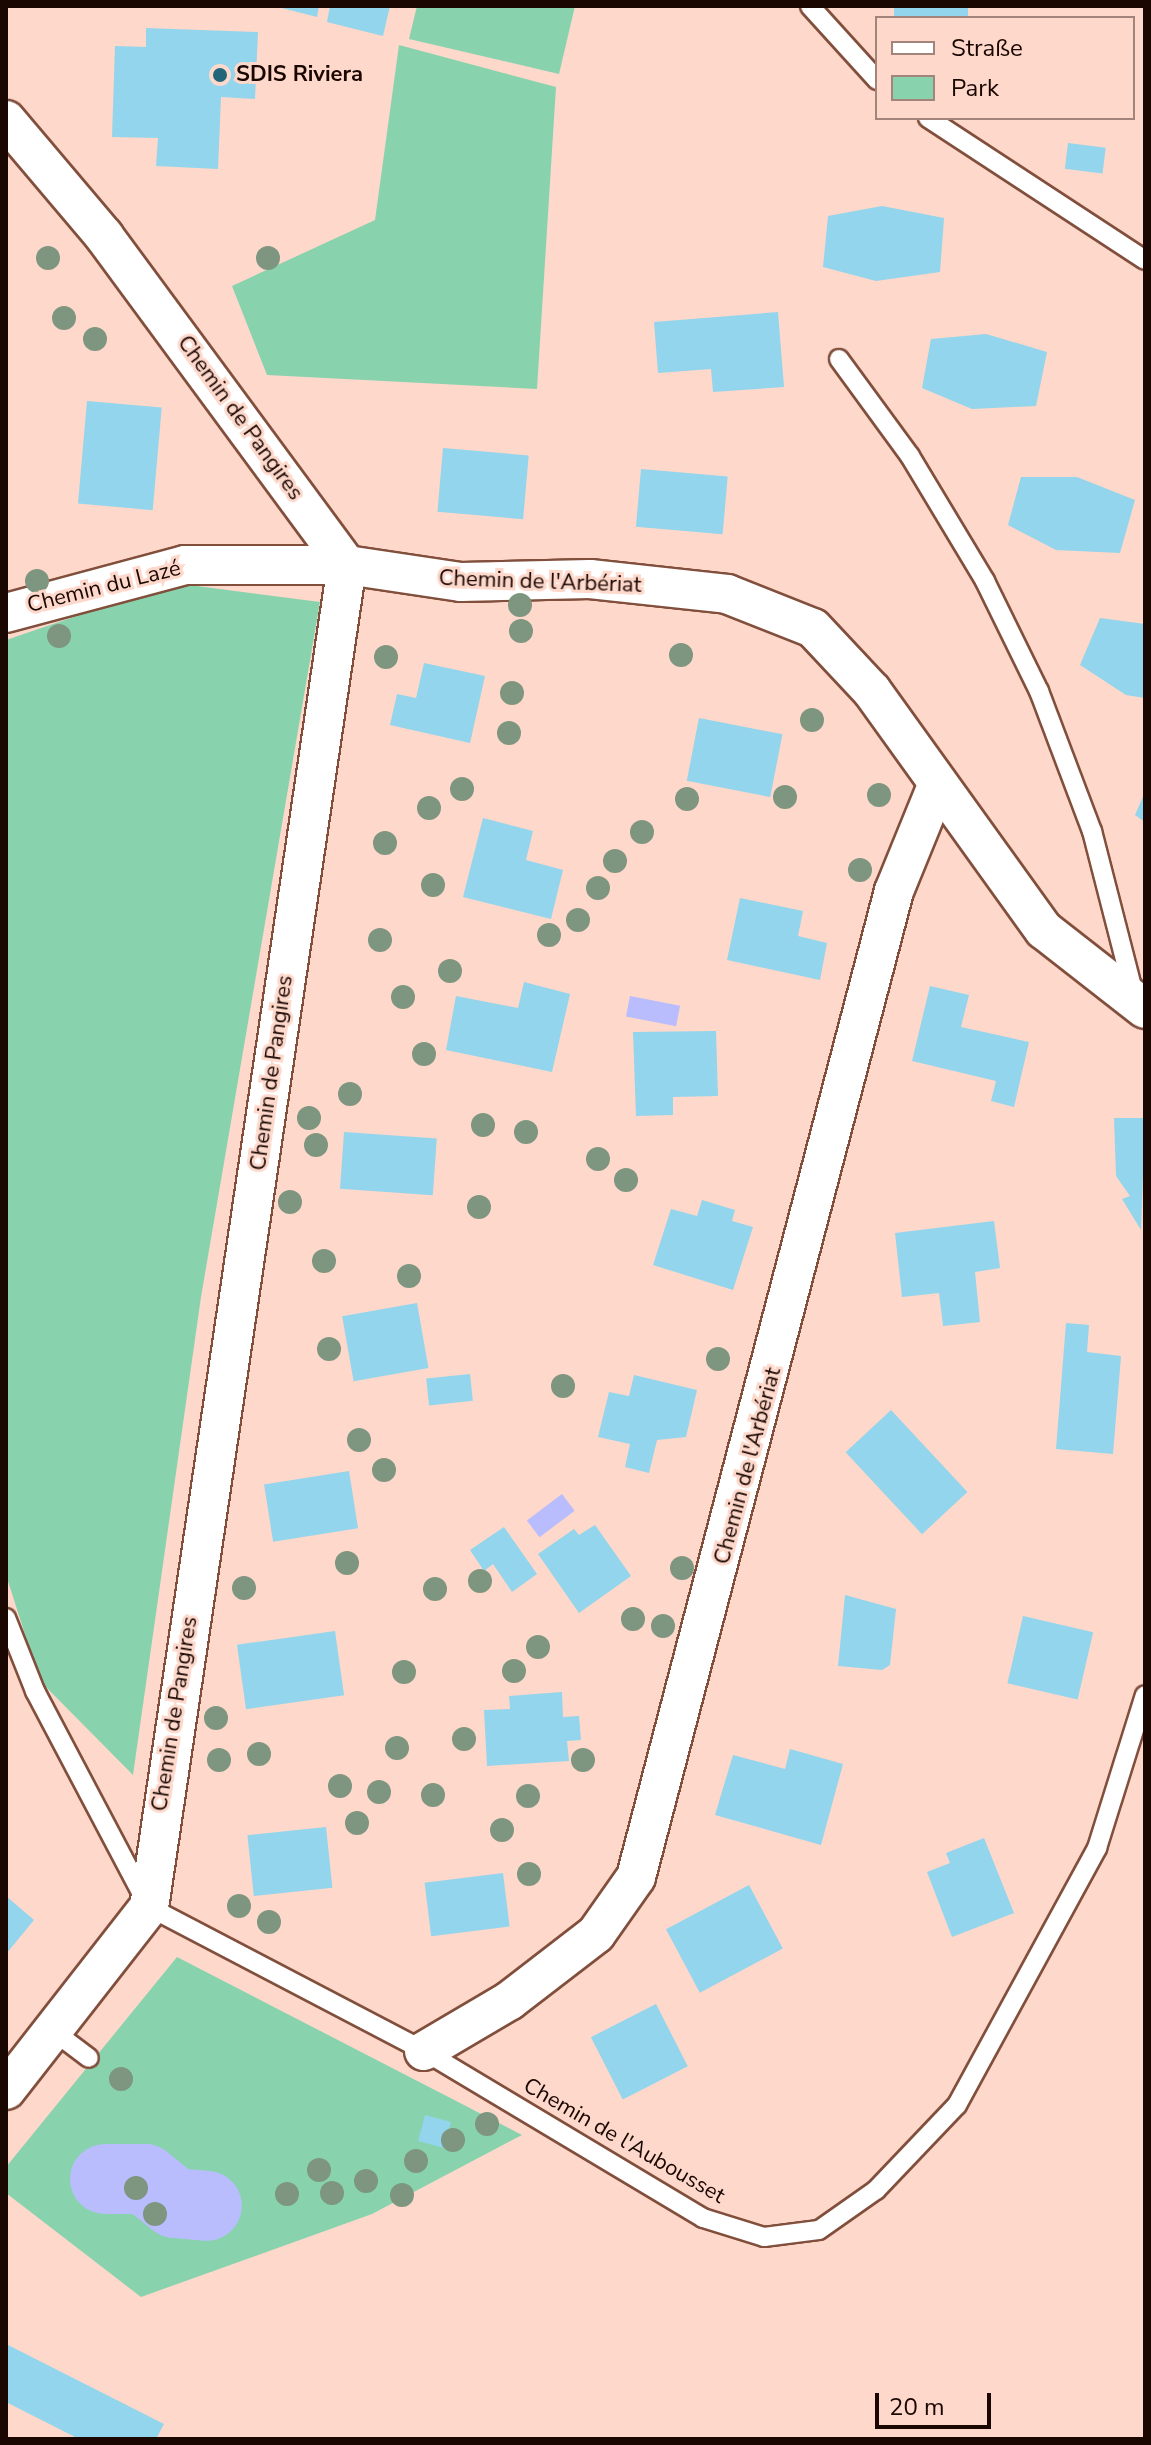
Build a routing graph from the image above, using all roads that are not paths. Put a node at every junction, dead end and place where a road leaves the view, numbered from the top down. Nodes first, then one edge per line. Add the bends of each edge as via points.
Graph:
1 (810, 6) edge
2 (875, 78) edge
3 (6, 120) edge
4 (931, 120) edge
5 (1145, 260) edge
6 (839, 359) dead end
7 (347, 565) junction
8 (6, 613) edge
9 (936, 788) junction
10 (1141, 1007) edge
11 (6, 1618) edge
12 (1145, 1695) edge
13 (149, 1907) junction
14 (52, 2030) junction
15 (424, 2051) junction
16 (89, 2058) dead end
17 (6, 2090) edge

1 - 2 lane
3 - 7 street, Chemin de Pangires via 104,236
4 - 5 lane
6 - 10 lane via 933,494 1039,691 1092,831
7 - 8 street, Chemin du Lazé via 185,565
7 - 9 street, Chemin de l'Arbériat via 461,582 590,579 727,594 813,628 872,691
7 - 13 street, Chemin de Pangires
9 - 10 street, Chemin de l'Arbériat via 995,854 1044,930
9 - 15 street, Chemin de l'Arbériat via 894,891 636,1877 596,1934 509,2001
11 - 13 lane via 35,1691
12 - 15 lane, Chemin de l'Aubousset via 1097,1848 957,2105 876,2190 819,2230 764,2237 703,2218
13 - 14 street, Chemin de Pangires
13 - 15 lane, Chemin de l'Aubousset
14 - 16 lane
14 - 17 street, Chemin de Pangires

